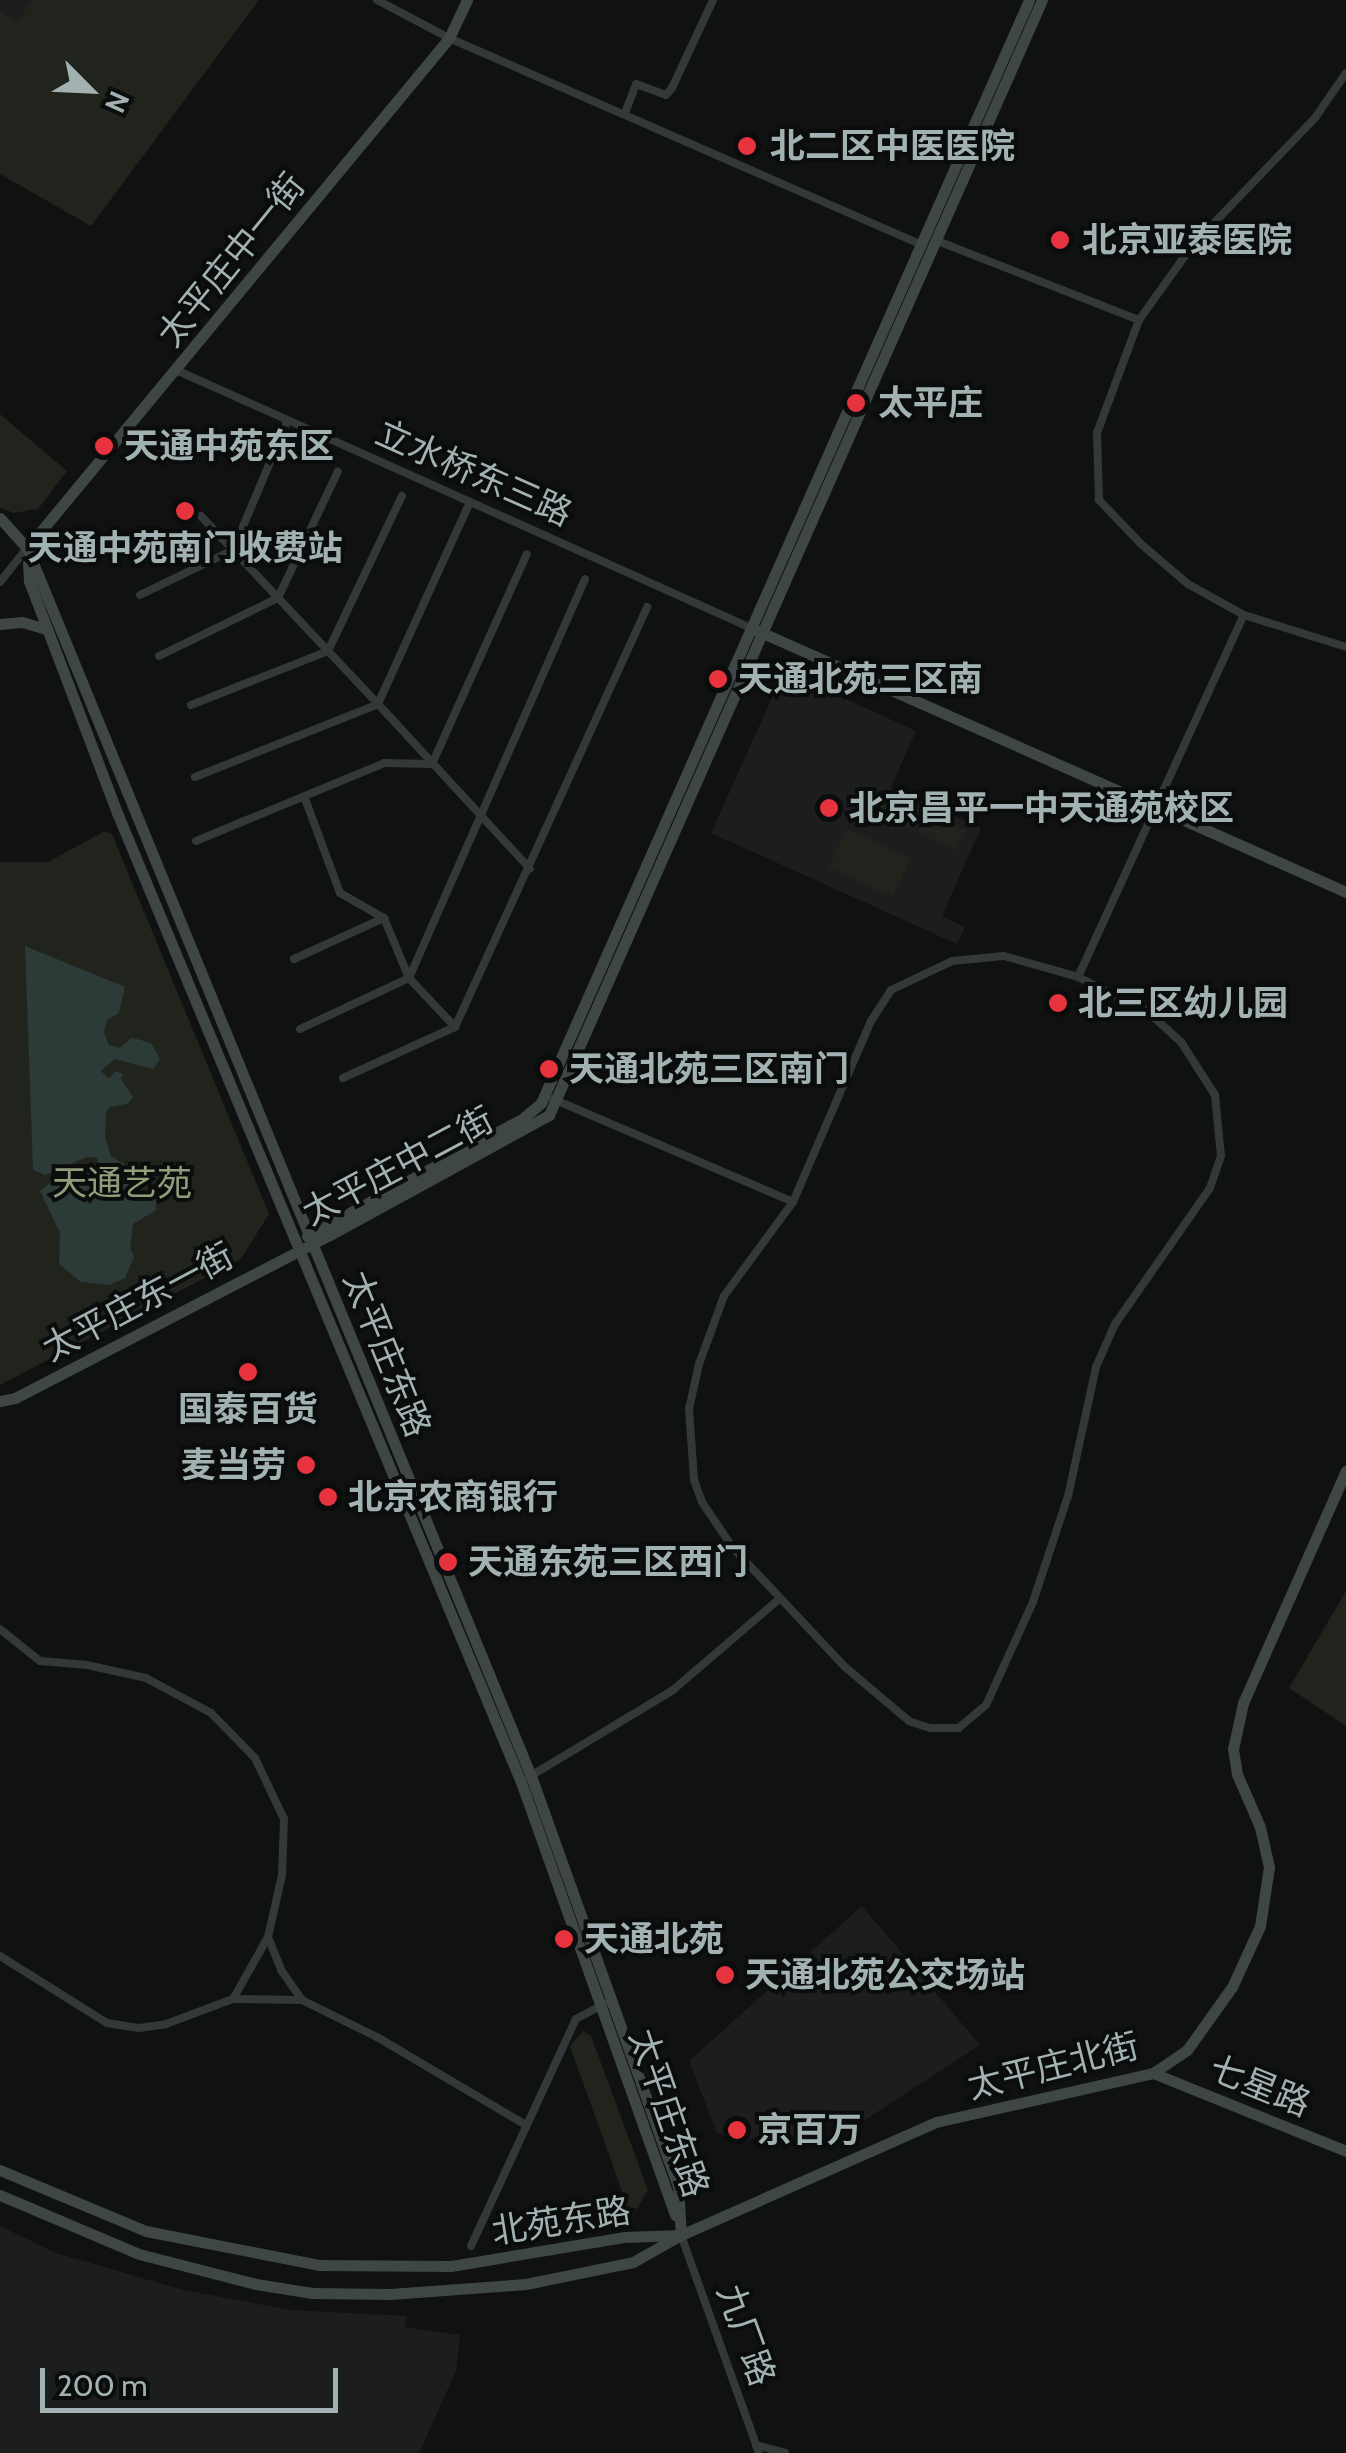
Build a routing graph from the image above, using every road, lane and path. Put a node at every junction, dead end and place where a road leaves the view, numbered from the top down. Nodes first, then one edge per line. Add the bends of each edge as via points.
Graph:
1 (377, 0) edge
2 (467, 0) edge
3 (712, 0) edge
4 (1029, 0) edge
5 (1042, 0) edge
6 (448, 38) junction
7 (1346, 73) edge
8 (624, 114) junction
9 (937, 239) junction
10 (918, 246) junction
11 (1139, 320) junction
12 (176, 370) junction
13 (288, 420) junction
14 (338, 471) dead end
15 (402, 496) dead end
16 (470, 502) junction
17 (201, 516) dead end
18 (0, 518) edge
19 (27, 548) junction
20 (233, 550) junction
21 (527, 554) dead end
22 (585, 578) dead end
23 (0, 582) edge
24 (140, 595) dead end
25 (278, 598) junction
26 (647, 608) dead end
27 (1244, 615) junction
28 (0, 624) edge
29 (47, 628) junction
30 (755, 629) junction
31 (1346, 646) edge
32 (328, 651) junction
33 (159, 656) dead end
34 (378, 704) junction
35 (191, 706) dead end
36 (432, 764) junction
37 (195, 777) dead end
38 (304, 796) junction
39 (1154, 806) junction
40 (478, 816) junction
41 (196, 840) dead end
42 (530, 869) junction
43 (1346, 892) edge
44 (384, 918) junction
45 (294, 959) dead end
46 (1078, 977) junction
47 (408, 978) junction
48 (455, 1027) junction
49 (300, 1029) dead end
50 (344, 1078) dead end
51 (550, 1098) junction
52 (793, 1202) junction
53 (311, 1238) junction
54 (299, 1248) junction
55 (0, 1400) edge
56 (1346, 1471) edge
57 (779, 1599) junction
58 (0, 1629) edge
59 (526, 1779) junction
60 (268, 1936) junction
61 (0, 1956) edge
62 (234, 1999) junction
63 (302, 2000) junction
64 (608, 2003) junction
65 (1154, 2073) junction
66 (526, 2125) junction
67 (1346, 2151) edge
68 (0, 2170) edge
69 (0, 2195) edge
70 (681, 2235) junction
71 (471, 2246) dead end
72 (758, 2449) edge
73 (786, 2453) edge

1 - 6 street
2 - 6 main road, 太平庄中一街
3 - 8 street via 672,88 666,94 636,84
4 - 10 main road, 太平庄中二街
5 - 9 main road, 太平庄中二街
6 - 8 street
6 - 12 main road, 太平庄中一街
7 - 11 street via 1315,118 1192,246
8 - 10 street
9 - 10 street
9 - 11 street
9 - 30 main road, 太平庄中二街
10 - 30 main road, 太平庄中二街
11 - 27 street via 1097,433 1099,500 1188,584
12 - 13 street, 立水桥东三路
12 - 19 main road, 太平庄中一街
13 - 16 street, 立水桥东三路
13 - 20 street
14 - 25 street
15 - 32 street
16 - 30 street, 立水桥东三路
16 - 34 street
17 - 20 street
18 - 19 main road, 太平庄东路
19 - 23 street
19 - 29 main road, 太平庄东路 via 28,581
19 - 53 main road, 太平庄东路
20 - 24 street
20 - 25 street
21 - 36 street
22 - 40 street
25 - 32 street
25 - 33 street
26 - 42 street
27 - 31 street
27 - 39 street
28 - 29 main road
29 - 54 main road, 太平庄东路
30 - 39 main road
30 - 51 main road, 太平庄中二街
32 - 34 street
32 - 35 street
34 - 36 street
34 - 37 street
36 - 38 street via 384,763
36 - 40 street
38 - 41 street
38 - 44 street via 340,893
39 - 43 main road
39 - 46 street
40 - 42 street
40 - 47 street
42 - 48 street
44 - 45 street
44 - 47 street
46 - 52 street via 1004,956 952,960 891,990 871,1021
46 - 57 street via 1147,1011 1181,1042 1215,1095 1220,1156 1210,1188 1115,1324 1096,1367 1068,1496 1034,1602 986,1705 959,1728 909,1721
47 - 48 street
47 - 49 street
48 - 50 street
51 - 52 street
51 - 53 main road, 太平庄中二街 via 537,1124
52 - 57 street via 724,1296 690,1409 689,1449 702,1502
53 - 54 main road, 太平庄中二街
53 - 59 main road, 太平庄东路
54 - 55 main road, 太平庄东一街 via 15,1398
54 - 59 main road, 太平庄东路
56 - 65 main road, 太平庄北街 via 1243,1703 1232,1749 1269,1866 1260,1926 1232,1987 1187,2050
57 - 59 street via 673,1690
58 - 60 street via 40,1661 146,1678 211,1713 256,1758 284,1819 282,1875
59 - 64 main road, 太平庄东路
60 - 62 street
60 - 63 street
61 - 62 street via 107,2024 166,2024
62 - 63 street
63 - 66 street
64 - 66 street via 576,2018
64 - 70 main road, 太平庄东路
65 - 67 main road, 七星路
65 - 70 main road, 太平庄北街 via 936,2122
66 - 71 street
68 - 70 main road, 北苑东路 via 146,2231 319,2265 451,2266 624,2237
69 - 70 main road, 北苑东路 via 139,2254 312,2292 526,2284 633,2262
70 - 72 street, 九厂路
72 - 73 street

